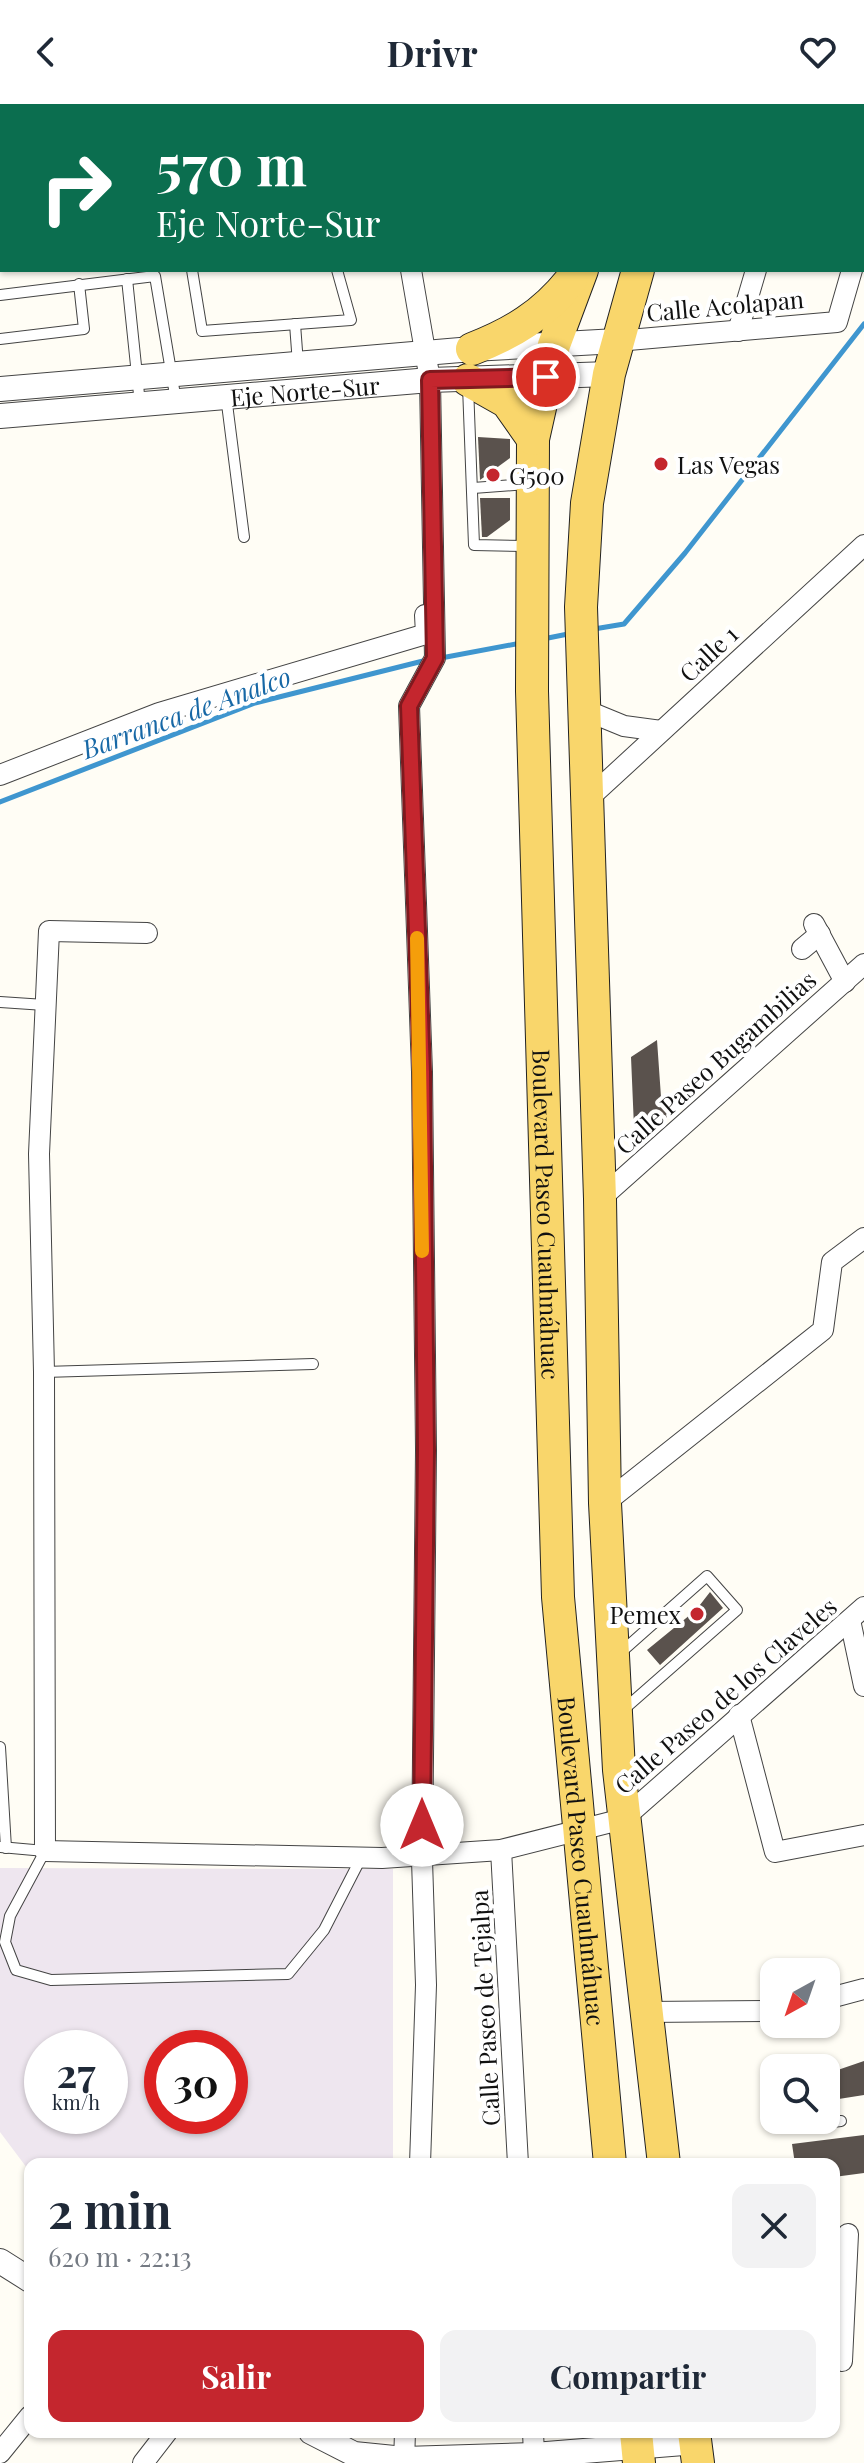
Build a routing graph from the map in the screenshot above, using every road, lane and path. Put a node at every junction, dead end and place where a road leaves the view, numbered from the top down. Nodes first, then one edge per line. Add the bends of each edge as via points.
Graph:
1 (192, 272) edge
2 (338, 272) edge
3 (411, 272) edge
4 (577, 272) edge
5 (578, 272) edge
6 (637, 272) edge
7 (755, 272) edge
8 (851, 272) edge
9 (140, 274) edge
10 (127, 279) junction
11 (79, 284) junction
12 (0, 295) edge
13 (295, 324) junction
14 (738, 331) junction
15 (0, 339) edge
16 (617, 341) junction
17 (554, 345) junction
18 (472, 349) junction
19 (427, 355) junction
20 (298, 366) junction
21 (221, 372) junction
22 (609, 374) junction
23 (172, 376) junction
24 (546, 377) junction
25 (424, 380) junction
26 (468, 380) junction
27 (0, 389) edge
28 (139, 392) junction
29 (226, 397) junction
30 (176, 401) junction
31 (0, 416) edge
32 (533, 439) junction
33 (533, 483) junction
34 (473, 488) junction
35 (244, 537) dead end
36 (864, 545) edge
37 (531, 546) junction
38 (584, 701) junction
39 (661, 731) junction
40 (0, 775) edge
41 (588, 799) junction
42 (147, 933) dead end
43 (802, 949) dead end
44 (864, 964) edge
45 (845, 982) junction
46 (0, 1002) edge
47 (45, 1005) junction
48 (600, 1199) junction
49 (864, 1238) edge
50 (313, 1364) dead end
51 (44, 1372) junction
52 (605, 1503) junction
53 (857, 1613) edge
54 (614, 1659) junction
55 (864, 1686) edge
56 (617, 1715) junction
57 (739, 1715) junction
58 (569, 1725) junction
59 (0, 1747) edge
60 (619, 1770) junction
61 (623, 1819) junction
62 (578, 1832) junction
63 (864, 1835) edge
64 (3, 1848) edge
65 (501, 1850) junction
66 (45, 1851) junction
67 (422, 1855) junction
68 (361, 1858) junction
69 (864, 1989) edge
70 (840, 1995) edge
71 (760, 2011) edge
72 (645, 2012) junction
73 (420, 2158) edge
74 (518, 2158) edge
75 (609, 2158) edge
76 (663, 2158) edge
77 (849, 2231) edge
78 (0, 2261) edge
79 (24, 2276) edge
80 (842, 2361) dead end
81 (24, 2423) edge
82 (162, 2438) edge
83 (320, 2438) edge
84 (405, 2438) edge
85 (533, 2444) edge
86 (696, 2446) edge
87 (638, 2448) edge
88 (0, 2453) edge
89 (351, 2458) edge
90 (404, 2461) edge
91 (143, 2463) edge

1 - 13 lane via 202,331
2 - 13 lane via 351,320
3 - 19 street
4 - 18 main road via 543,311 510,334
5 - 17 main road, Boulevard Paseo Cuauhnáhuac
6 - 16 main road, Boulevard Paseo Cuauhnáhuac
7 - 14 street
8 - 14 street, Calle Acolapan via 837,322
9 - 10 lane
9 - 23 lane via 155,276
10 - 11 lane
10 - 28 lane
11 - 12 lane
11 - 15 lane via 84,329
13 - 20 lane
14 - 16 street, Calle Acolapan
16 - 17 street, Eje Norte-Sur
16 - 22 main road, Boulevard Paseo Cuauhnáhuac
17 - 18 street, Eje Norte-Sur
17 - 24 main road, Boulevard Paseo Cuauhnáhuac
18 - 19 street, Eje Norte-Sur
19 - 20 street, Eje Norte-Sur
19 - 25 street
20 - 21 street, Eje Norte-Sur
21 - 23 street, Eje Norte-Sur
21 - 29 lane
22 - 24 street, Eje Norte-Sur
22 - 38 main road, Boulevard Paseo Cuauhnáhuac via 587,503 581,607
23 - 28 street, Eje Norte-Sur
23 - 30 lane
24 - 26 street, Eje Norte-Sur
24 - 32 main road, Boulevard Paseo Cuauhnáhuac
25 - 26 street, Eje Norte-Sur
25 - 29 street, Eje Norte-Sur
25 - 40 street via 426,634 159,713
25 - 67 street via 435,658 409,706 422,1072
26 - 32 main road via 507,402
26 - 34 lane
27 - 28 street, Eje Norte-Sur
28 - 30 street, Eje Norte-Sur
28 - 31 street, Eje Norte-Sur
29 - 30 street, Eje Norte-Sur
29 - 35 lane
32 - 33 main road, Boulevard Paseo Cuauhnáhuac
33 - 34 lane
33 - 37 main road, Boulevard Paseo Cuauhnáhuac
34 - 37 lane via 474,545
36 - 39 street, Calle 1
37 - 58 main road, Boulevard Paseo Cuauhnáhuac via 558,1597
38 - 39 street via 624,726
38 - 41 main road, Boulevard Paseo Cuauhnáhuac
39 - 41 street, Calle 1
41 - 48 main road, Boulevard Paseo Cuauhnáhuac
42 - 47 street via 49,931
43 - 45 street via 817,929
44 - 45 street, Calle Paseo Bugambilias
45 - 48 street, Calle Paseo Bugambilias
46 - 47 lane
47 - 51 street via 39,1154
48 - 52 main road, Boulevard Paseo Cuauhnáhuac
49 - 52 street via 832,1262 823,1330
50 - 51 lane
51 - 66 street
52 - 54 main road, Boulevard Paseo Cuauhnáhuac
53 - 55 street
53 - 57 street, Calle Paseo de los Claveles
54 - 56 main road, Boulevard Paseo Cuauhnáhuac
54 - 56 lane via 707,1576 737,1610
56 - 60 main road, Boulevard Paseo Cuauhnáhuac
57 - 61 street, Calle Paseo de los Claveles
57 - 63 street via 775,1852
58 - 60 main road via 593,1769
58 - 62 main road, Boulevard Paseo Cuauhnáhuac
59 - 64 lane
60 - 61 main road, Boulevard Paseo Cuauhnáhuac
61 - 62 street, Calle Paseo de los Claveles
61 - 72 main road, Boulevard Paseo Cuauhnáhuac
62 - 65 street, Calle Paseo de los Claveles
62 - 75 main road, Boulevard Paseo Cuauhnáhuac
64 - 66 lane
65 - 67 street, Calle Paseo de los Claveles
65 - 74 street, Calle Paseo de Tejalpa
66 - 68 street, Calle Paseo de los Claveles
66 - 68 lane via 10,1916 5,1942 16,1970 51,1980 288,1974 324,1930
67 - 68 street, Calle Paseo de los Claveles
67 - 73 street via 426,1985
69 - 70 street
71 - 72 street
72 - 76 main road, Boulevard Paseo Cuauhnáhuac
77 - 80 street
78 - 79 street
81 - 88 street
82 - 91 street
83 - 89 street
84 - 90 street
85 - 87 street
85 - 90 street
86 - 87 street
89 - 90 street

